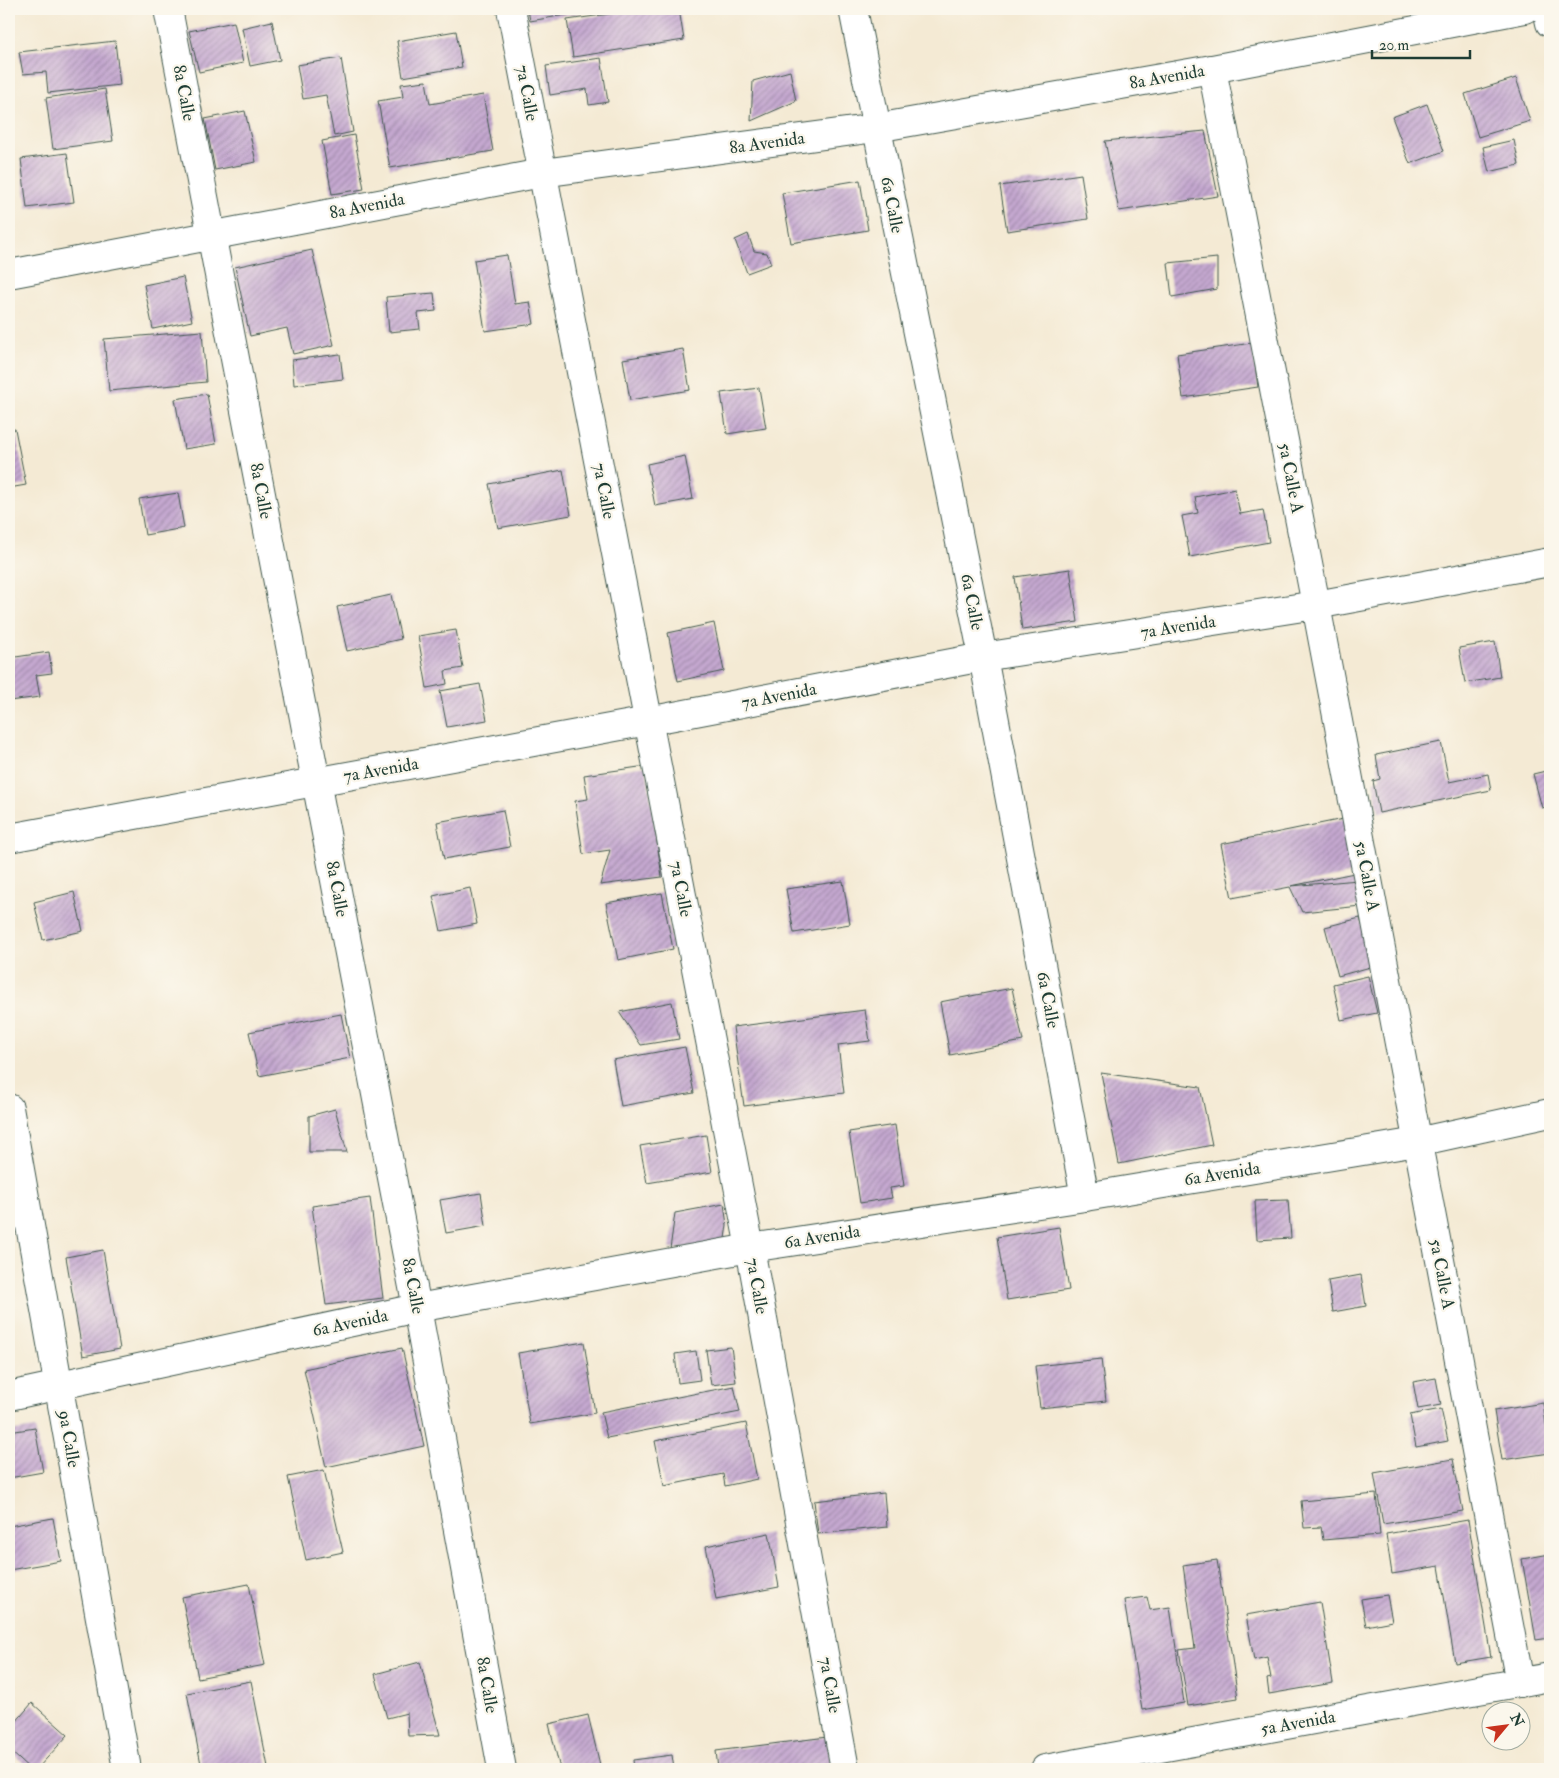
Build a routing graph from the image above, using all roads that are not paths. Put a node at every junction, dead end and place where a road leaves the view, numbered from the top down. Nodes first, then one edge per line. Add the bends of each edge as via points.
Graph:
1 (168, 9) edge
2 (511, 9) edge
3 (853, 9) edge
4 (1526, 9) edge
5 (1548, 9) edge
6 (1550, 23) edge
7 (1212, 69) junction
8 (876, 128) junction
9 (542, 173) junction
10 (212, 235) junction
11 (9, 274) edge
12 (1550, 562) edge
13 (1316, 605) junction
14 (983, 657) junction
15 (648, 721) junction
16 (316, 782) junction
17 (9, 838) edge
18 (9, 1108) edge
19 (1550, 1113) edge
20 (1417, 1142) junction
21 (1085, 1196) junction
22 (750, 1248) junction
23 (417, 1308) junction
24 (60, 1386) junction
25 (9, 1396) edge
26 (1550, 1676) edge
27 (1520, 1683) junction
28 (1054, 1768) edge
29 (127, 1769) edge
30 (502, 1769) edge
31 (845, 1769) edge

1 - 10 street, 8a Calle
2 - 9 street, 7a Calle
3 - 8 street, 6a Calle
4 - 7 street, 8a Avenida
5 - 6 street
7 - 8 street, 8a Avenida
7 - 13 street, 5a Calle A
8 - 9 street, 8a Avenida
8 - 14 street, 6a Calle
9 - 10 street, 8a Avenida
9 - 15 street, 7a Calle
10 - 11 street, 8a Avenida
10 - 16 street, 8a Calle
12 - 13 street, 7a Avenida
13 - 14 street, 7a Avenida
13 - 20 street, 5a Calle A
14 - 15 street, 7a Avenida
14 - 21 street, 6a Calle
15 - 16 street, 7a Avenida
15 - 22 street, 7a Calle
16 - 17 street, 7a Avenida
16 - 23 street, 8a Calle
18 - 24 street, 9a Calle
19 - 20 street, 6a Avenida
20 - 21 street, 6a Avenida
20 - 27 street, 5a Calle A
21 - 22 street, 6a Avenida
22 - 23 street, 6a Avenida
22 - 31 street, 7a Calle
23 - 24 street, 6a Avenida
23 - 30 street, 8a Calle
24 - 25 street, 6a Avenida
24 - 29 street, 9a Calle
26 - 27 street, 5a Avenida
27 - 28 street, 5a Avenida

